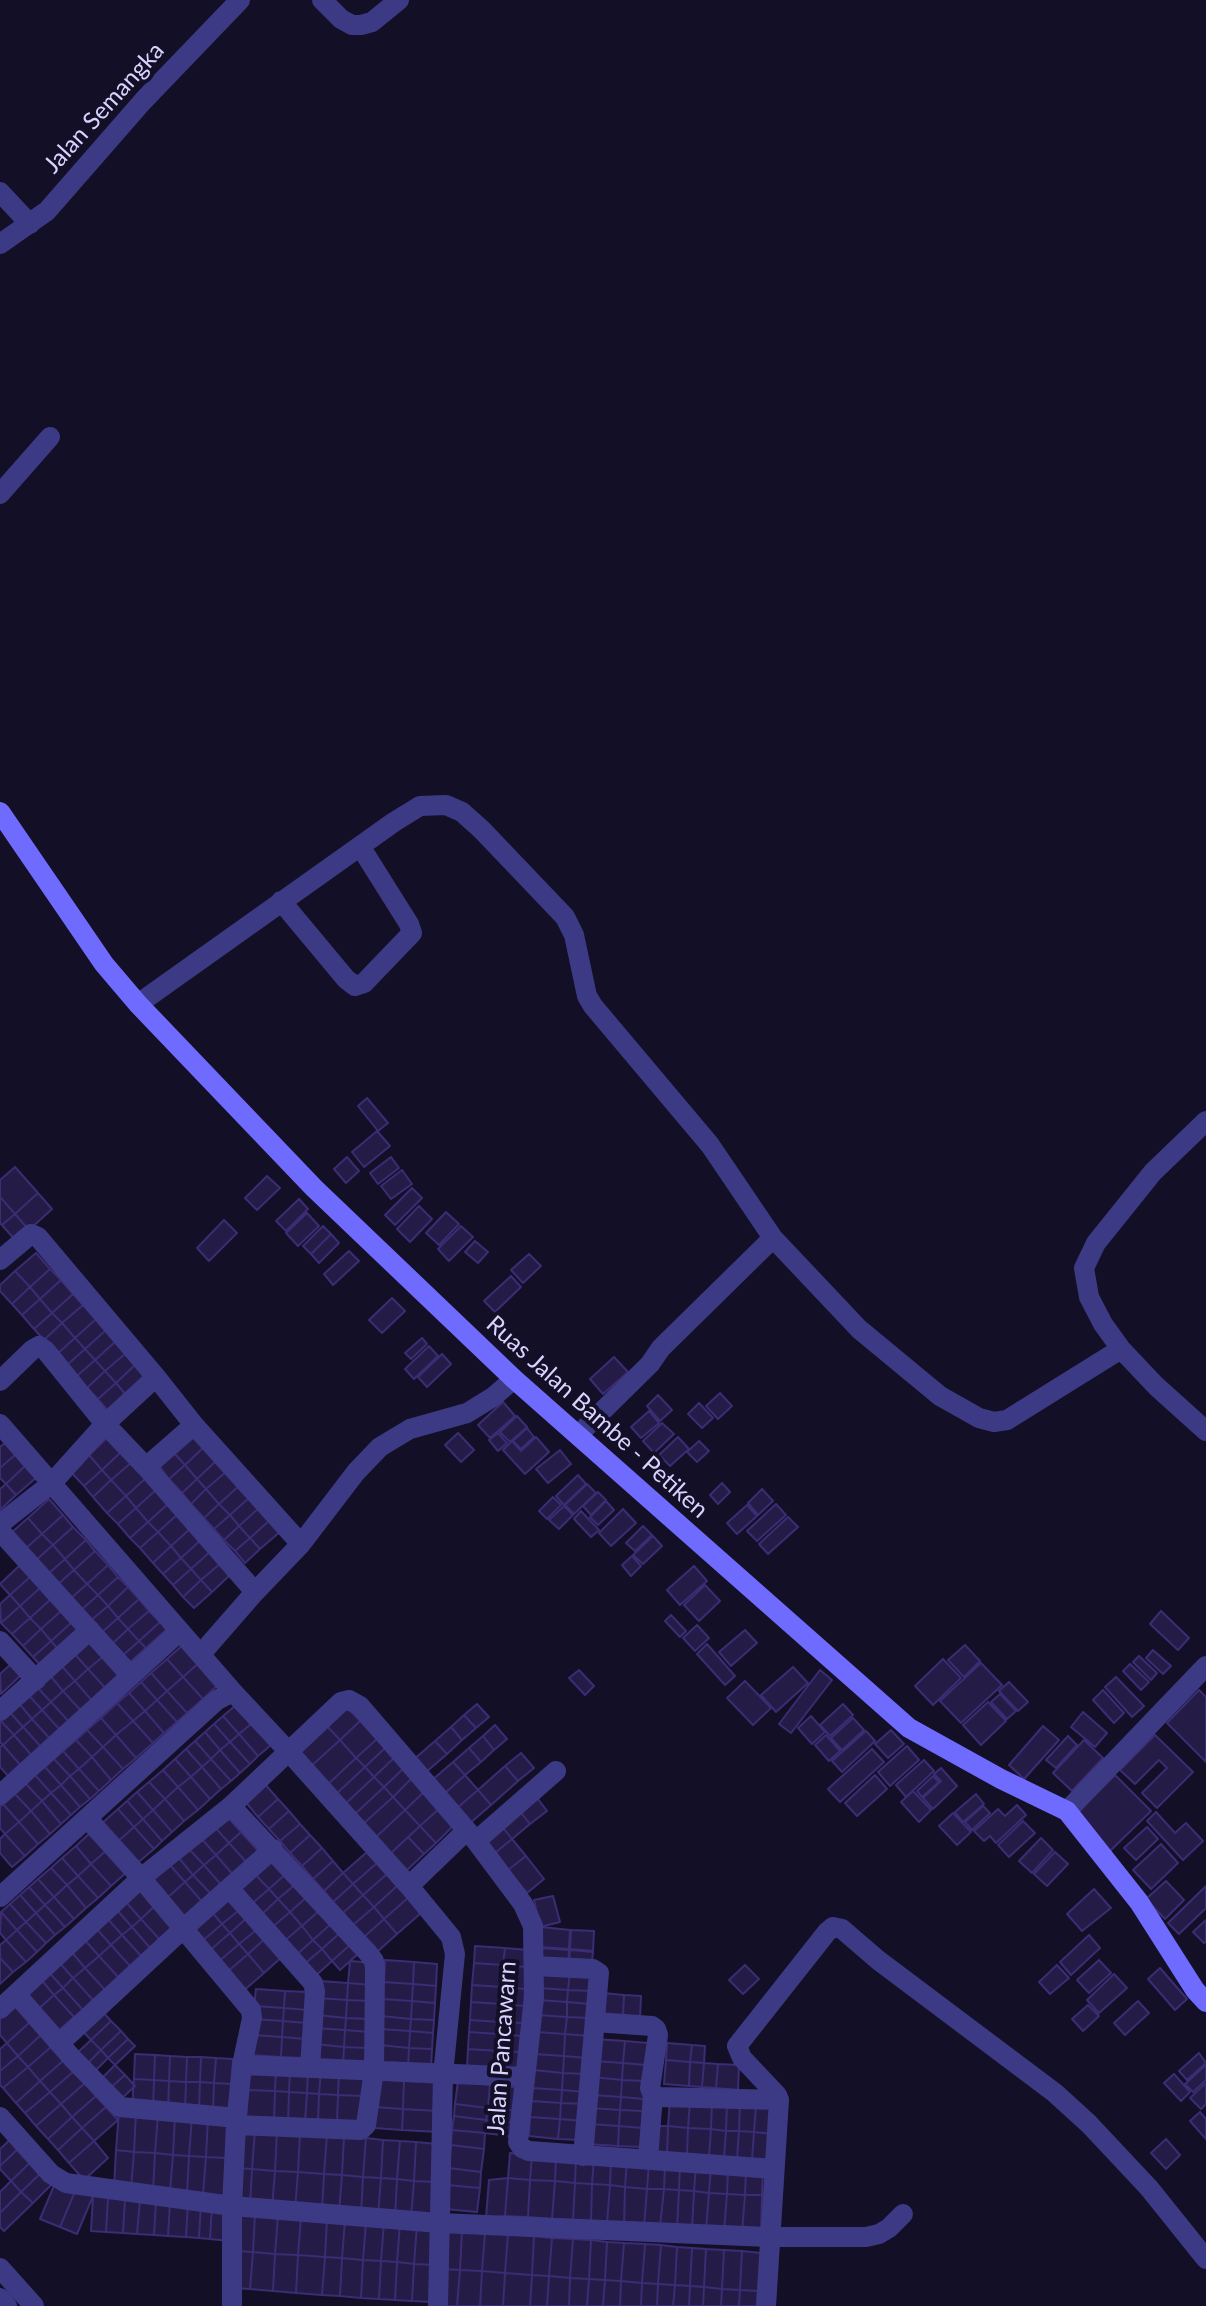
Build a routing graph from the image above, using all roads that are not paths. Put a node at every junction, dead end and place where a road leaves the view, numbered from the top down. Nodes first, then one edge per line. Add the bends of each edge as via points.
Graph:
1 (240, 0) edge
2 (322, 0) edge
3 (399, 0) edge
4 (0, 192) edge
5 (30, 224) junction
6 (0, 244) edge
7 (50, 437) dead end
8 (0, 494) edge
9 (0, 812) edge
10 (360, 846) junction
11 (281, 901) junction
12 (138, 1004) junction
13 (1206, 1121) edge
14 (773, 1238) junction
15 (0, 1260) edge
16 (1121, 1349) junction
17 (156, 1377) junction
18 (514, 1379) junction
19 (0, 1381) edge
20 (0, 1424) edge
21 (105, 1424) junction
22 (194, 1425) junction
23 (1206, 1431) edge
24 (578, 1435) junction
25 (146, 1467) junction
26 (52, 1483) junction
27 (0, 1524) edge
28 (0, 1531) edge
29 (301, 1544) junction
30 (255, 1592) junction
31 (90, 1630) junction
32 (180, 1631) junction
33 (0, 1641) edge
34 (201, 1654) junction
35 (1206, 1666) edge
36 (131, 1676) junction
37 (36, 1680) junction
38 (233, 1692) junction
39 (0, 1711) edge
40 (289, 1752) junction
41 (556, 1771) dead end
42 (2, 1789) edge
43 (231, 1806) junction
44 (1067, 1811) junction
45 (87, 1818) junction
46 (471, 1836) junction
47 (273, 1849) junction
48 (141, 1878) junction
49 (409, 1886) junction
50 (229, 1888) junction
51 (0, 1897) edge
52 (184, 1928) junction
53 (535, 1966) junction
54 (1202, 1990) edge
55 (16, 1994) junction
56 (0, 2009) edge
57 (595, 2022) junction
58 (60, 2043) junction
59 (242, 2065) junction
60 (310, 2068) junction
61 (374, 2071) junction
62 (443, 2075) junction
63 (525, 2077) junction
64 (653, 2095) junction
65 (779, 2100) junction
66 (0, 2117) edge
67 (236, 2121) junction
68 (583, 2156) junction
69 (648, 2159) junction
70 (774, 2169) junction
71 (232, 2206) junction
72 (903, 2214) dead end
73 (439, 2223) junction
74 (769, 2237) junction
75 (1206, 2259) edge
76 (0, 2268) edge
77 (0, 2298) edge
78 (7, 2306) edge
79 (34, 2306) edge
80 (232, 2306) edge
81 (438, 2306) edge
82 (766, 2306) edge

1 - 5 street, Jalan Semangka
2 - 3 street via 352,25 372,22
4 - 5 street
5 - 6 street, Jalan Semangka
7 - 8 street
9 - 12 main road, Ruas Jalan Bambe - Petiken via 104,964
10 - 11 street
10 - 11 street via 412,933 364,983 355,986 346,979
10 - 14 street via 420,806 446,805 482,830 565,917 593,1006 710,1145
11 - 12 street
12 - 18 main road, Ruas Jalan Bambe - Petiken via 314,1188
13 - 16 street via 1153,1172 1096,1243 1084,1268 1089,1297
14 - 16 street via 859,1329 940,1396 979,1418 1007,1420
14 - 24 street
15 - 17 street via 31,1234 38,1237
16 - 23 street
17 - 21 street
17 - 22 street
18 - 24 main road, Ruas Jalan Bambe - Petiken
18 - 29 street via 467,1413 410,1429 380,1447
19 - 21 street via 39,1346
20 - 26 street
21 - 25 street
21 - 26 street
22 - 25 street
22 - 29 street
24 - 44 main road, Ruas Jalan Bambe - Petiken via 909,1728
25 - 30 street
26 - 27 street
26 - 32 street
28 - 31 street
29 - 30 street
30 - 34 street
31 - 36 street
31 - 37 street
32 - 34 street
32 - 36 street
33 - 37 street
34 - 38 street
35 - 44 street
36 - 42 street
37 - 39 street
38 - 40 street
38 - 45 street via 217,1700
40 - 43 street
40 - 46 street, Jalan Pancawarn via 341,1702 354,1701
40 - 49 street
41 - 46 street
43 - 47 street
43 - 48 street
44 - 54 main road, Ruas Jalan Bambe - Petiken
45 - 48 street
45 - 51 street
46 - 49 street
46 - 53 street, Jalan Pancawarn via 529,1915
47 - 50 street
47 - 61 street via 374,1961
48 - 52 street
48 - 55 street
49 - 62 street via 454,1945
50 - 52 street
50 - 60 street via 313,1983
52 - 58 street
52 - 59 street via 251,2010
53 - 57 street via 599,1973
53 - 63 street, Jalan Pancawarn
55 - 56 street
55 - 58 street
57 - 64 street via 656,2029
57 - 68 street
58 - 67 street via 120,2107
59 - 60 street
59 - 67 street
60 - 61 street
61 - 62 street
61 - 67 street via 361,2130
62 - 63 street
62 - 73 street
63 - 68 street, Jalan Pancawarn via 518,2142 522,2148
64 - 65 street
64 - 69 street
65 - 70 street
65 - 75 street via 737,2046 827,1932 842,1929 1055,2093 1149,2188
66 - 71 street via 51,2174 66,2183
67 - 71 street
68 - 69 street, Jalan Pancawarn
69 - 70 street, Jalan Pancawarn
70 - 74 street
71 - 73 street
71 - 80 street
72 - 74 street via 889,2228 866,2237
73 - 74 street
73 - 81 street
74 - 82 street
76 - 79 street
77 - 78 street

